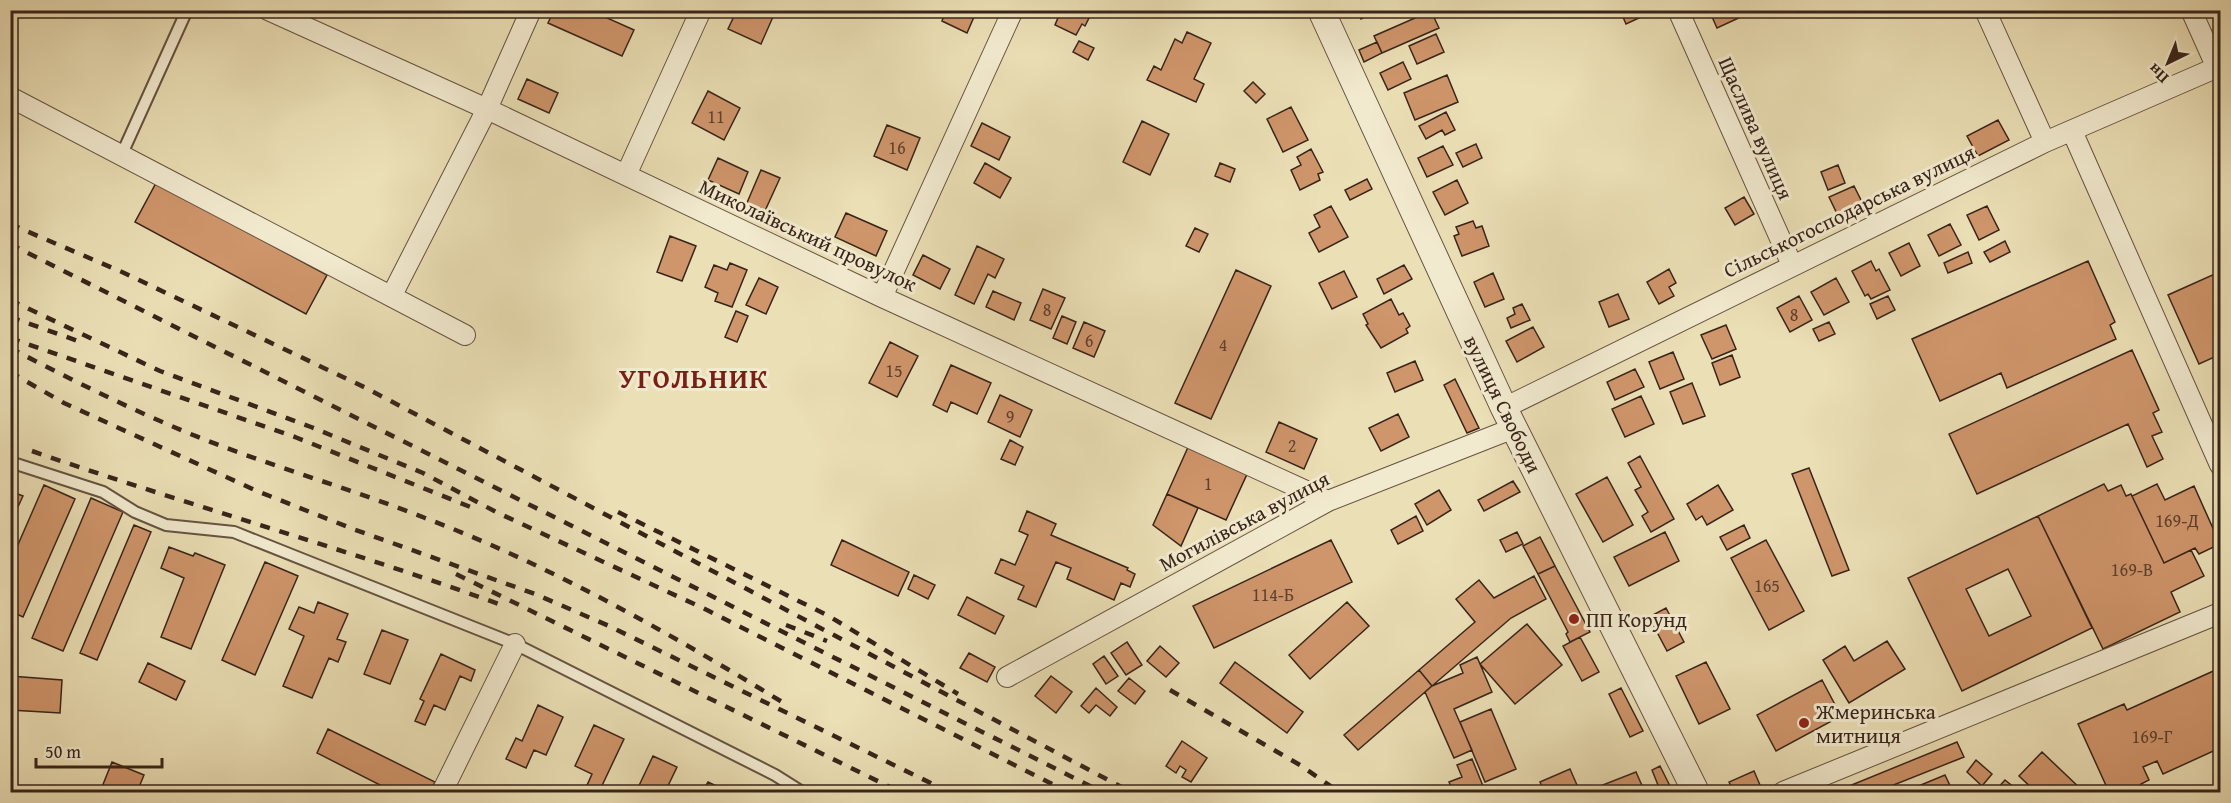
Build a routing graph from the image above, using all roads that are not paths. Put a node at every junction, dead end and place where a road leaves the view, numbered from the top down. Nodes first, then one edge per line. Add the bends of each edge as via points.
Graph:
1 (187, 10) edge
2 (268, 10) edge
3 (531, 10) edge
4 (701, 10) edge
5 (1013, 10) edge
6 (1321, 10) edge
7 (1678, 10) edge
8 (1985, 10) edge
9 (2191, 10) edge
10 (2219, 67) edge
11 (10, 97) edge
12 (487, 109) junction
13 (2072, 131) junction
14 (2045, 142) junction
15 (121, 156) junction
16 (626, 175) junction
17 (1792, 265) junction
18 (392, 296) junction
19 (882, 297) junction
20 (465, 335) dead end
21 (1509, 418) junction
22 (10, 462) edge
23 (2220, 465) edge
24 (1328, 501) junction
25 (2220, 613) edge
26 (515, 645) junction
27 (1007, 677) dead end
28 (442, 792) edge
29 (802, 792) edge
30 (1696, 792) edge
31 (1784, 792) edge

1 - 15 lane
2 - 12 street, Миколаївський провулок
3 - 12 street
4 - 16 street
5 - 19 street
6 - 21 street, вулиця Свободи
7 - 17 street, Щаслива вулиця
8 - 14 street
9 - 10 street
10 - 13 street, Сільськогосподарська вулиця
11 - 15 street
12 - 16 street, Миколаївський провулок
12 - 18 street
13 - 14 street, Сільськогосподарська вулиця
13 - 23 street
14 - 17 street, Сільськогосподарська вулиця
15 - 18 street
16 - 19 street, Миколаївський провулок
17 - 21 street, Сільськогосподарська вулиця
18 - 20 street
19 - 24 street, Миколаївський провулок
21 - 24 street, Могилівська вулиця
21 - 30 street, вулиця Свободи
22 - 26 lane via 104,492 135,512 166,525 234,532
24 - 27 street, Могилівська вулиця
25 - 31 street
26 - 28 street
26 - 29 lane

